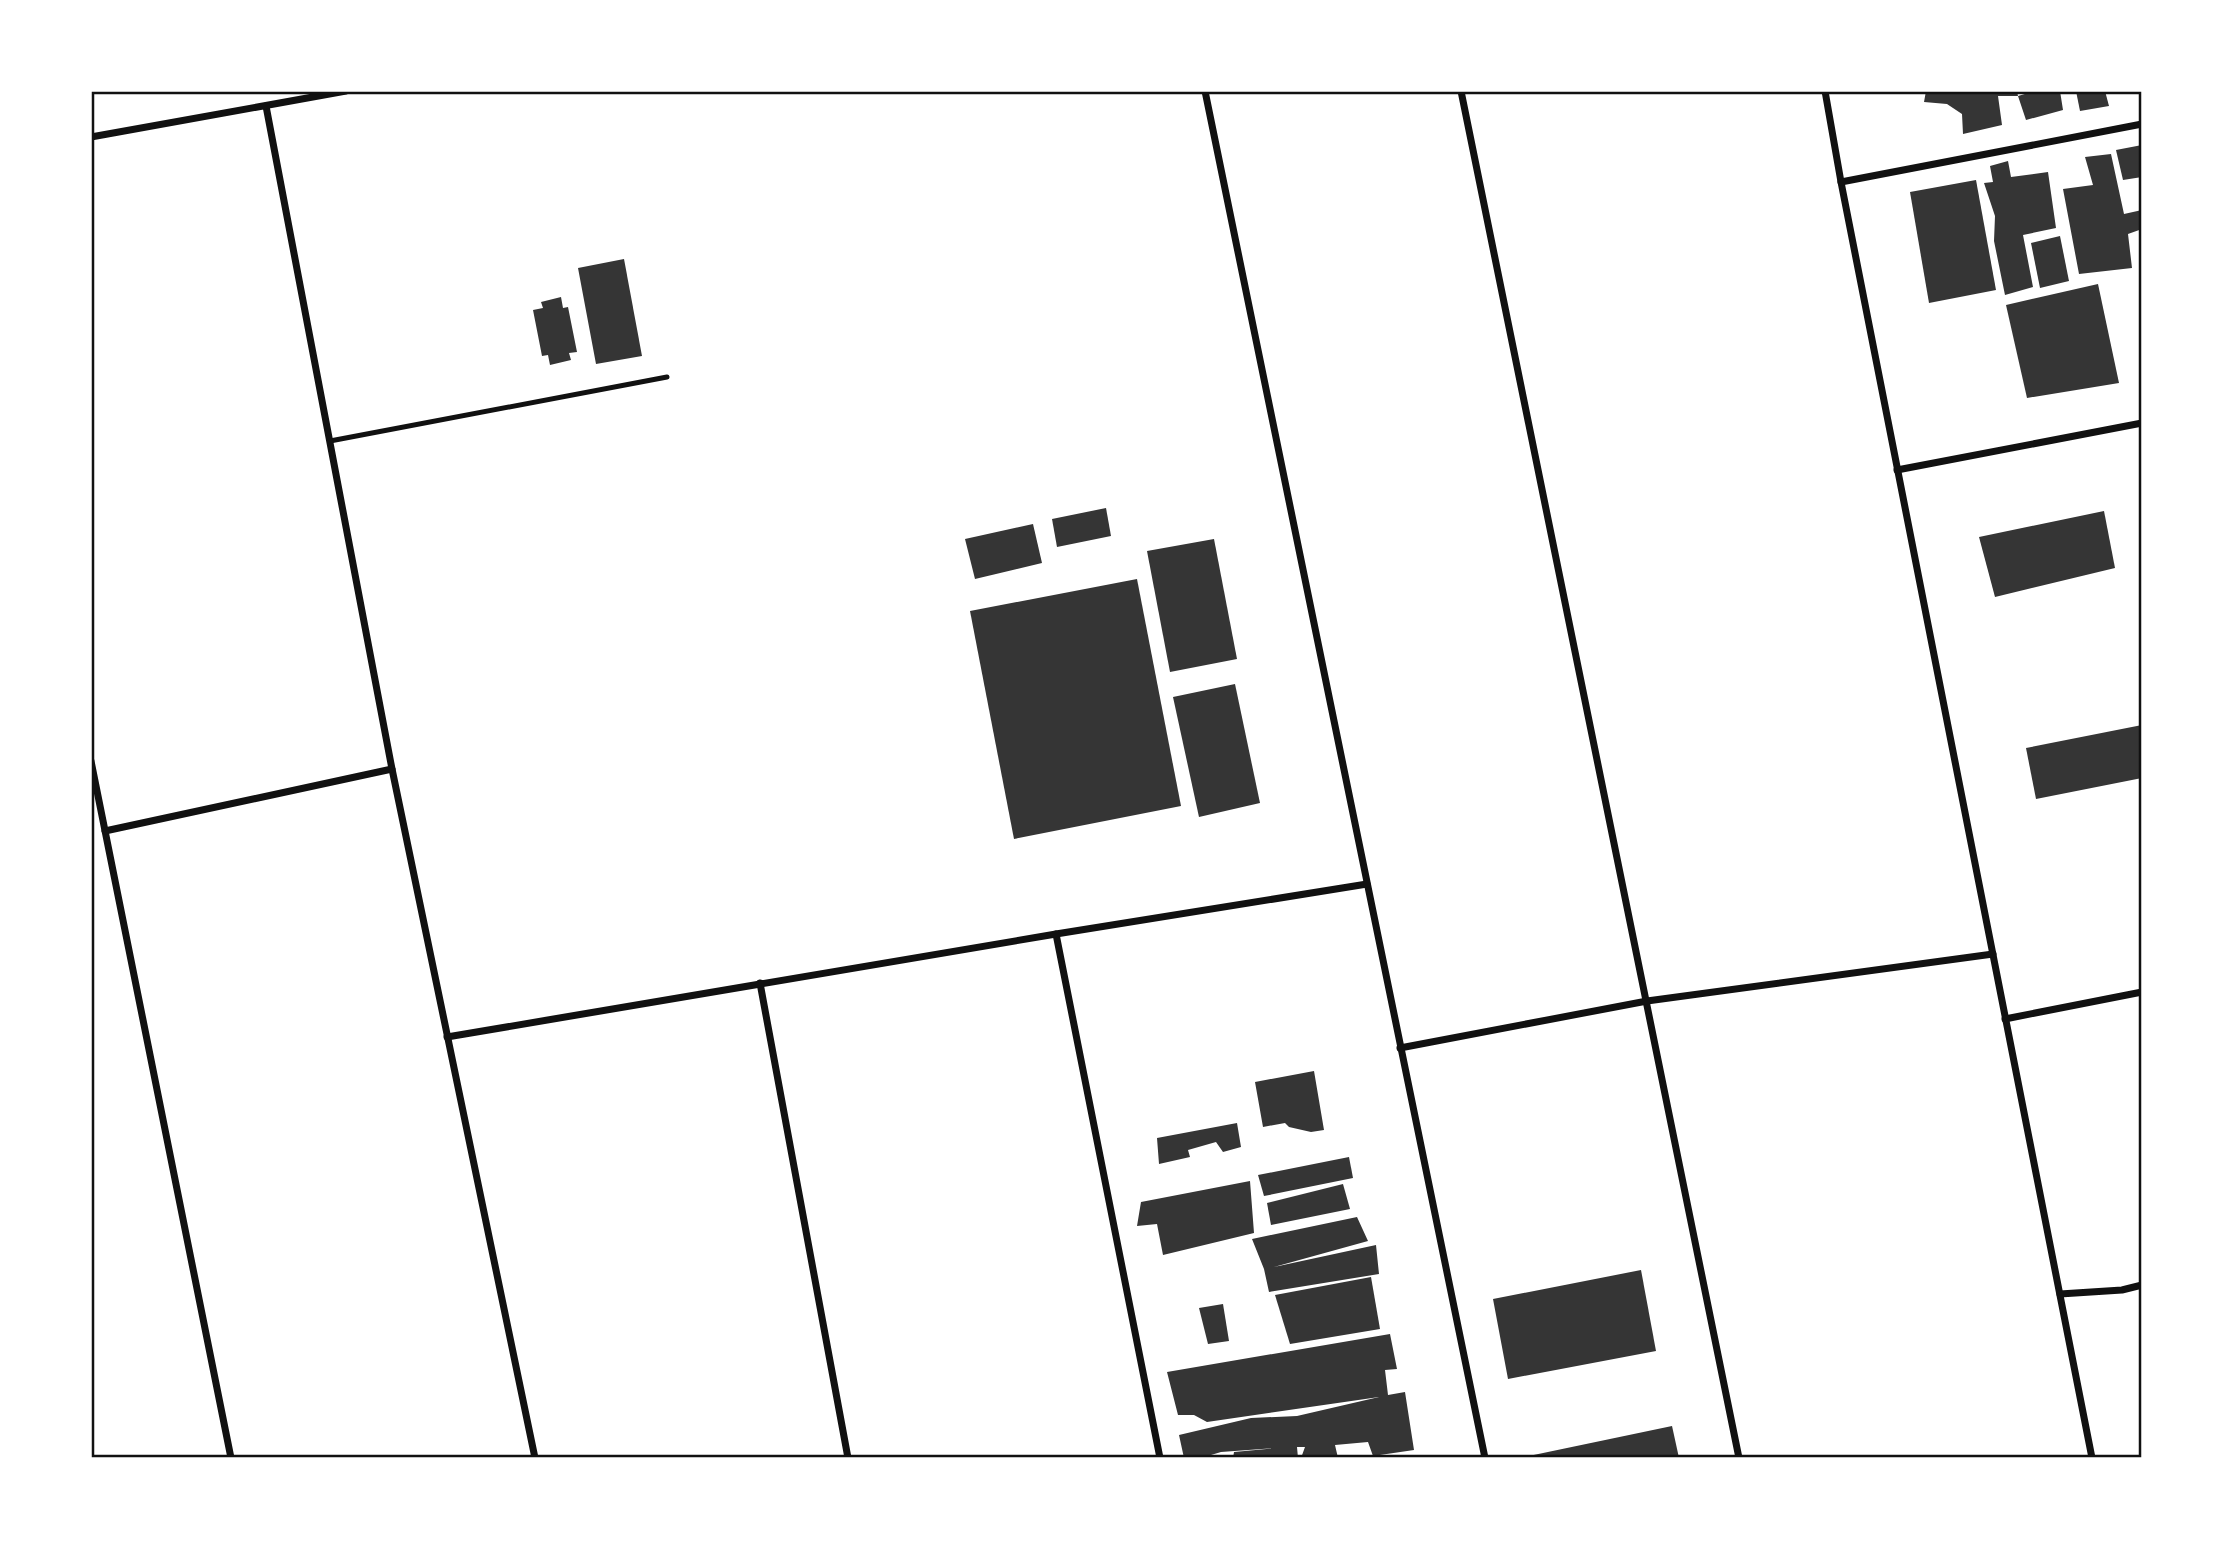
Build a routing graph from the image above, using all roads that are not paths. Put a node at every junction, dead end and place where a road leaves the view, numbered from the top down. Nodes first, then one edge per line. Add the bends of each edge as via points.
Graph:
1 (346, 91) edge
2 (1205, 91) edge
3 (1461, 91) edge
4 (1825, 91) edge
5 (266, 106) junction
6 (2142, 124) edge
7 (91, 137) edge
8 (1840, 183) junction
9 (667, 377) dead end
10 (2142, 423) edge
11 (330, 441) junction
12 (1897, 470) junction
13 (91, 761) edge
14 (392, 769) junction
15 (105, 831) junction
16 (1367, 884) junction
17 (1056, 933) junction
18 (1993, 954) junction
19 (761, 983) junction
20 (2142, 992) edge
21 (1647, 1002) junction
22 (2005, 1019) junction
23 (447, 1037) junction
24 (1400, 1048) junction
25 (2142, 1285) edge
26 (2060, 1294) junction
27 (231, 1458) edge
28 (535, 1458) edge
29 (848, 1458) edge
30 (1160, 1458) edge
31 (1485, 1458) edge
32 (1739, 1458) edge
33 (2092, 1458) edge

1 - 5 street
2 - 16 street
3 - 21 street
4 - 8 street
5 - 7 street
5 - 11 street
6 - 8 street
8 - 12 street
9 - 11 lane
10 - 12 street
11 - 14 street
12 - 18 street
13 - 15 street
14 - 15 street
14 - 23 street
15 - 27 street
16 - 17 street
16 - 24 street
17 - 19 street
17 - 30 street
18 - 21 street
18 - 22 street
19 - 23 street
19 - 29 street
20 - 22 street
21 - 24 street
21 - 32 street
22 - 26 street
23 - 28 street
24 - 31 street
25 - 26 street
26 - 33 street

